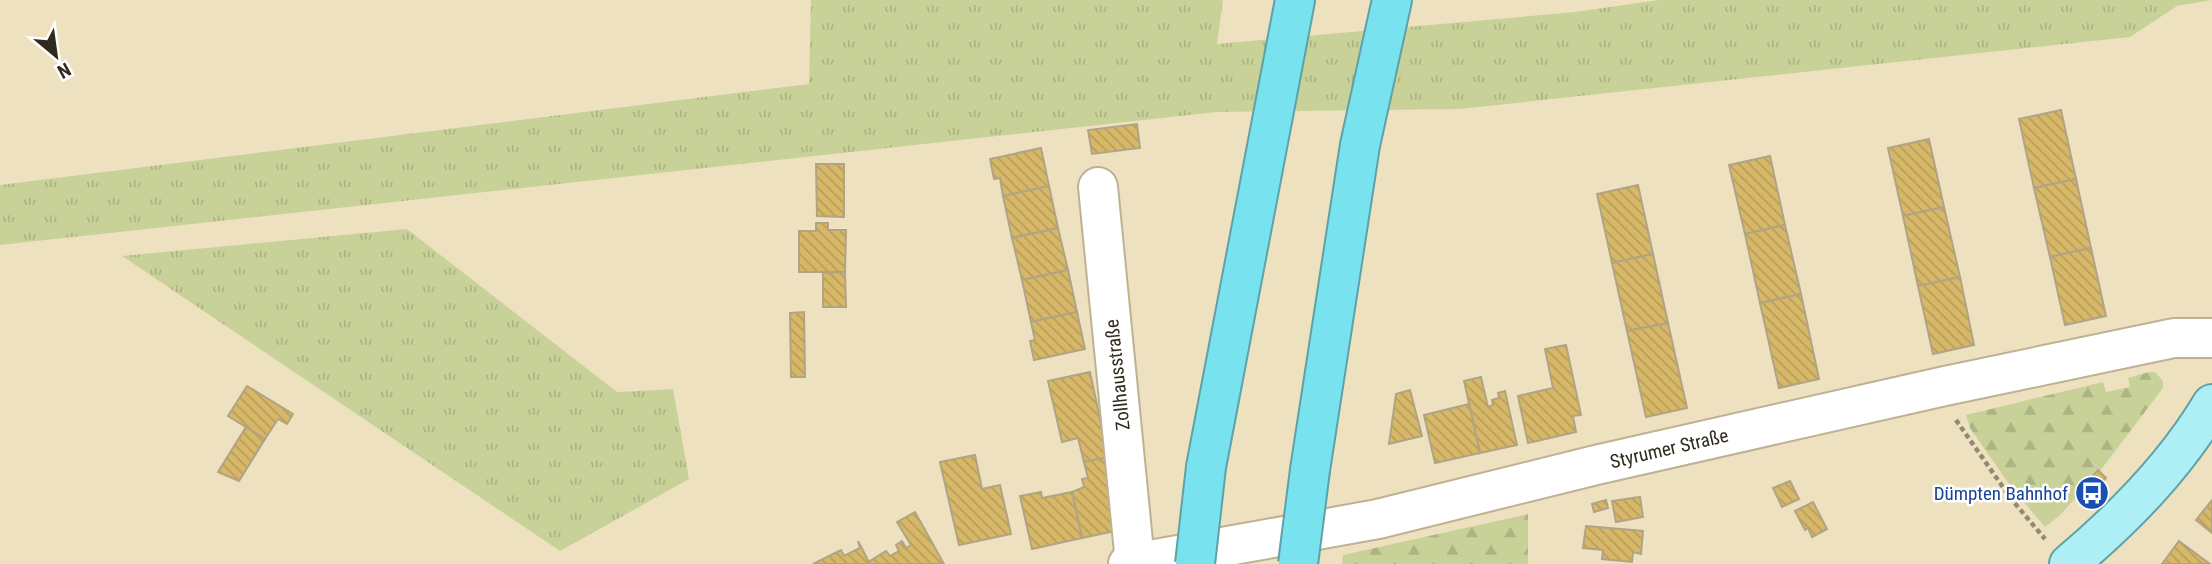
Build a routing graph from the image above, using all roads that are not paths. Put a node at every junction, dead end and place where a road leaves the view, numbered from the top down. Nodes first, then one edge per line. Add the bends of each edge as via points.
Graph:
1 (1294, 5) edge
2 (1389, 11) edge
3 (1098, 187) dead end
4 (2212, 338) edge
5 (2212, 404) edge
6 (2059, 554) edge
7 (1131, 563) edge
8 (1195, 564) edge
9 (1298, 564) edge

1 - 8 highway, bridge via 1206,467
2 - 9 highway, bridge via 1360,145
3 - 7 street, Zollhausstraße
4 - 7 street, Styrumer Straße via 2174,338 1596,465 1378,519
5 - 6 main road via 2131,509

